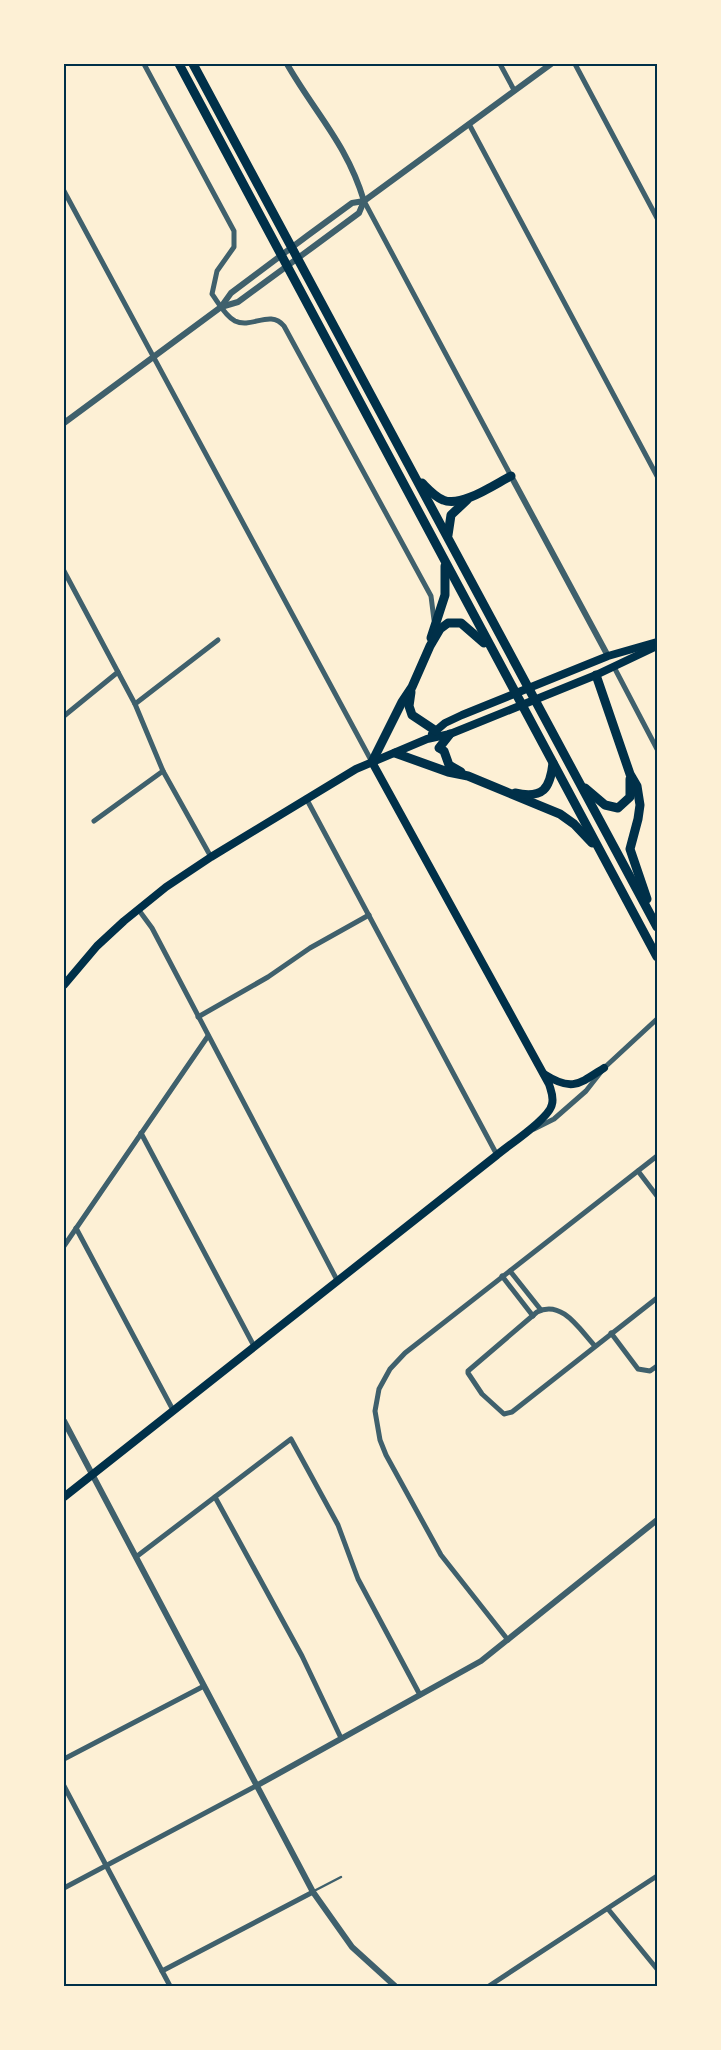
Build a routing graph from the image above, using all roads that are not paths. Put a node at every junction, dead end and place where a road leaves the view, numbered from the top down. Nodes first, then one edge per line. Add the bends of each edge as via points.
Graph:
1 (144, 64) edge
2 (178, 64) edge
3 (193, 64) edge
4 (287, 64) edge
5 (500, 64) edge
6 (551, 64) edge
7 (576, 64) edge
8 (514, 90) junction
9 (470, 124) junction
10 (64, 191) edge
11 (364, 202) junction
12 (657, 218) edge
13 (221, 307) junction
14 (153, 357) junction
15 (64, 423) edge
16 (511, 476) junction
17 (657, 476) edge
18 (416, 478) junction
19 (471, 497) junction
20 (448, 537) junction
21 (444, 561) junction
22 (64, 571) edge
23 (70, 580) junction
24 (64, 585) edge
25 (434, 625) junction
26 (218, 640) dead end
27 (657, 644) edge
28 (430, 646) junction
29 (493, 652) junction
30 (608, 656) junction
31 (614, 667) junction
32 (118, 672) junction
33 (596, 675) junction
34 (412, 687) junction
35 (135, 704) junction
36 (64, 716) edge
37 (436, 730) junction
38 (450, 734) junction
39 (426, 739) junction
40 (657, 749) edge
41 (396, 753) junction
42 (372, 762) junction
43 (552, 763) junction
44 (163, 771) junction
45 (630, 774) junction
46 (468, 776) junction
47 (582, 785) junction
48 (503, 790) junction
49 (306, 798) junction
50 (94, 821) dead end
51 (601, 853) junction
52 (211, 857) junction
53 (138, 909) junction
54 (369, 915) junction
55 (655, 923) edge
56 (657, 957) edge
57 (64, 985) edge
58 (198, 1017) junction
59 (657, 1019) edge
60 (208, 1036) junction
61 (604, 1068) junction
62 (543, 1074) junction
63 (141, 1133) junction
64 (516, 1139) junction
65 (497, 1155) junction
66 (657, 1156) edge
67 (638, 1171) junction
68 (657, 1196) edge
69 (76, 1228) junction
70 (64, 1246) edge
71 (510, 1270) junction
72 (502, 1276) junction
73 (337, 1280) junction
74 (657, 1298) edge
75 (541, 1310) junction
76 (533, 1316) junction
77 (611, 1333) junction
78 (254, 1346) junction
79 (594, 1346) junction
80 (657, 1366) edge
81 (173, 1410) junction
82 (64, 1421) edge
83 (92, 1474) junction
84 (64, 1496) edge
85 (215, 1497) junction
86 (657, 1520) edge
87 (136, 1557) junction
88 (508, 1640) junction
89 (204, 1686) junction
90 (420, 1695) junction
91 (341, 1738) junction
92 (64, 1760) edge
93 (64, 1786) edge
94 (256, 1786) junction
95 (106, 1866) junction
96 (657, 1876) edge
97 (342, 1877) dead end
98 (64, 1888) edge
99 (313, 1892) junction
100 (608, 1909) junction
101 (657, 1969) edge
102 (162, 1971) junction
103 (170, 1986) edge
104 (395, 1986) edge
105 (489, 1986) edge

1 - 13 street via 234,231 234,247 217,271 212,294
2 - 21 highway
3 - 18 highway
4 - 11 street via 338,140 358,180
5 - 8 street
6 - 8 street
7 - 12 street
8 - 9 street
9 - 11 street
9 - 17 street
10 - 14 street
11 - 13 street via 359,213 306,253 238,302
11 - 13 street via 352,203 231,293
11 - 16 street
13 - 14 street
13 - 25 street via 236,321 271,318 284,326 431,596
14 - 15 street
14 - 42 street
16 - 19 highway
16 - 30 street
18 - 19 highway via 445,501 456,502
18 - 20 highway
19 - 20 highway via 451,516
20 - 47 highway
21 - 25 highway via 444,595
21 - 29 highway
22 - 23 street
23 - 24 street
23 - 32 street
25 - 28 highway
26 - 35 street
27 - 30 main road
27 - 31 main road
28 - 29 highway via 445,625 458,622 469,628
28 - 34 highway
29 - 43 highway
30 - 37 main road via 462,715
31 - 33 main road
31 - 40 street
32 - 35 street
32 - 36 street
33 - 38 main road
33 - 45 highway
34 - 37 highway via 409,706 412,715
34 - 42 highway
35 - 44 street
37 - 39 main road
38 - 39 main road
38 - 46 highway via 439,748 444,751 449,765
39 - 41 main road
41 - 42 main road
41 - 46 highway
42 - 49 main road
42 - 62 main road
43 - 48 highway via 550,780 540,792 528,796
43 - 51 highway
44 - 50 street
44 - 52 street
45 - 47 highway via 630,797 618,808 605,805
45 - 55 highway via 637,786 640,805 630,849
46 - 48 highway
47 - 55 highway
48 - 51 highway via 565,816
49 - 52 main road
49 - 54 street
51 - 56 highway
52 - 53 main road
53 - 57 main road via 98,946
53 - 58 street via 152,928
54 - 58 street
54 - 65 street
58 - 60 street
59 - 61 street
60 - 63 street
60 - 73 street
61 - 62 main road via 572,1085 561,1084
61 - 64 street via 586,1091 554,1118
62 - 64 main road via 551,1091 552,1106 545,1116
63 - 69 street
63 - 78 street
64 - 65 main road
65 - 73 main road
66 - 67 street
67 - 68 street
67 - 71 street
69 - 70 street
69 - 81 street
71 - 72 street
71 - 75 street
72 - 76 street
72 - 88 street via 398,1358 382,1382 375,1412 386,1455 430,1537
73 - 78 main road
74 - 77 street
75 - 76 street
75 - 79 street via 562,1310
76 - 79 street via 468,1371 482,1394 504,1414 512,1412
77 - 79 street
77 - 80 street via 638,1369 650,1371
78 - 81 main road
81 - 83 main road
82 - 83 street
83 - 84 main road
83 - 87 street
85 - 87 street
85 - 90 street via 291,1439 338,1525 358,1579
85 - 91 street via 302,1656
86 - 88 street
87 - 89 street
88 - 90 street via 470,1668
89 - 92 street
89 - 94 street
90 - 91 street
91 - 94 street
93 - 95 street
94 - 95 street
94 - 99 street
95 - 98 street
95 - 102 street
96 - 100 street
97 - 99 lane
99 - 102 street
99 - 104 street via 352,1947
100 - 101 street
100 - 105 street
102 - 103 street

